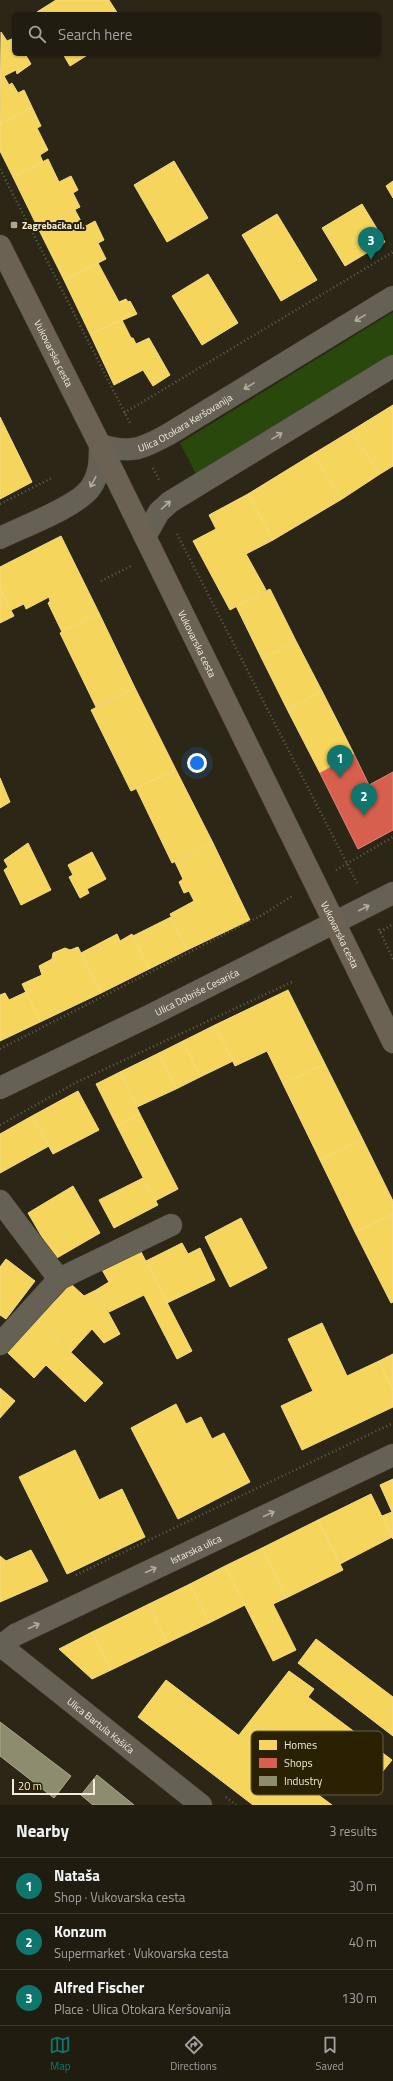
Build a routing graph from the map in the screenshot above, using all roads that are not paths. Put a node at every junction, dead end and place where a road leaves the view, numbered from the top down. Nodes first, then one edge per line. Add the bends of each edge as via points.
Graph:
1 (0, 246) edge
2 (393, 298) edge
3 (393, 366) edge
4 (100, 445) junction
5 (145, 537) junction
6 (0, 538) edge
7 (393, 893) edge
8 (335, 923) junction
9 (393, 1042) edge
10 (0, 1088) edge
11 (0, 1201) edge
12 (171, 1225) dead end
13 (59, 1279) junction
14 (0, 1344) edge
15 (393, 1454) edge
16 (1, 1646) edge
17 (201, 1805) edge

1 - 4 main road, Vukovarska cesta
2 -> 4 street, Ulica Otokara Keršovanija via 143,448 125,450
5 -> 3 street via 159,512 170,502
4 - 5 main road, Vukovarska cesta
4 -> 6 street via 100,467 91,488 80,498
5 - 8 main road, Vukovarska cesta
8 -> 7 street, Ulica Dobriše Cesarića
8 - 9 main road, Vukovarska cesta
8 - 10 street, Ulica Dobriše Cesarića
11 - 13 street
12 - 13 street
13 - 14 street
16 -> 15 street, Istarska ulica via 15,1635
16 - 17 street, Ulica Bartula Kašića

